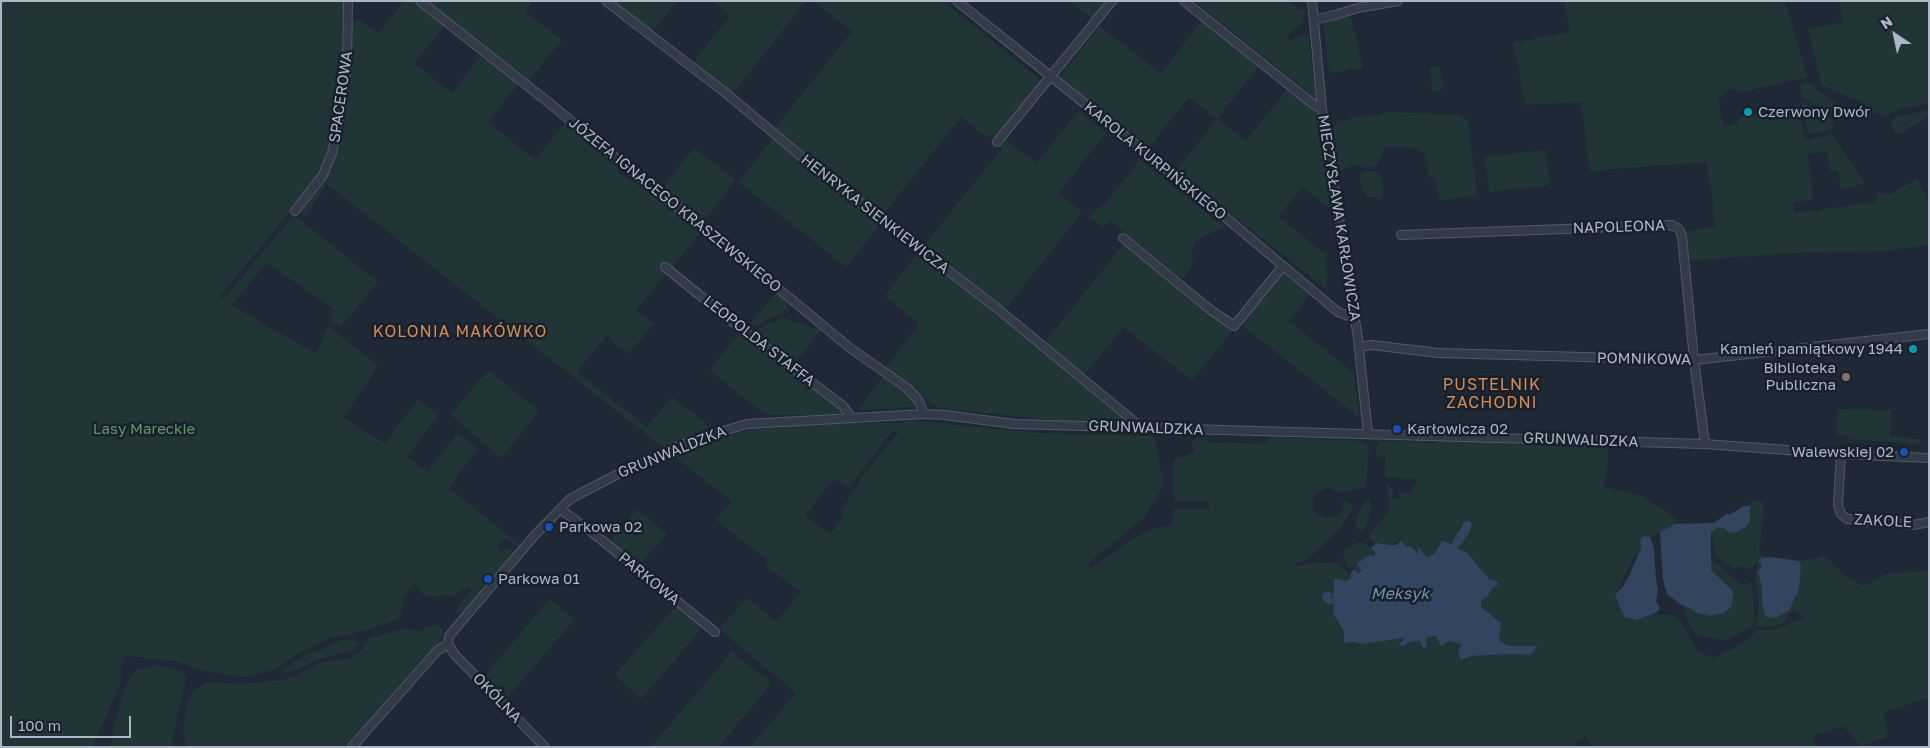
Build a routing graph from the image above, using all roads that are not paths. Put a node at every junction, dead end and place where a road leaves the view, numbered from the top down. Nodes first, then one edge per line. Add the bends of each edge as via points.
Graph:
1 (348, 1) edge
2 (420, 1) edge
3 (606, 1) edge
4 (957, 1) edge
5 (1112, 1) edge
6 (1184, 1) edge
7 (1312, 1) edge
8 (1398, 1) edge
9 (1314, 20) junction
10 (1051, 76) junction
11 (1322, 109) junction
12 (997, 142) dead end
13 (295, 211) dead end
14 (1401, 235) dead end
15 (1123, 238) dead end
16 (1283, 266) junction
17 (665, 267) dead end
18 (1354, 318) junction
19 (1929, 334) edge
20 (1359, 347) junction
21 (1694, 360) junction
22 (924, 414) junction
23 (851, 417) junction
24 (1142, 428) junction
25 (1368, 434) junction
26 (1705, 444) junction
27 (1841, 454) junction
28 (1929, 458) edge
29 (560, 508) junction
30 (1929, 522) edge
31 (715, 632) dead end
32 (449, 646) junction
33 (352, 747) edge
34 (544, 747) edge

1 - 13 street, SPACEROWA via 347,71 332,152 323,175
2 - 22 street, JÓZEFA IGNACEGO KRASZEWSKIEGO via 850,348 907,388 919,401
3 - 24 street, HENRYKA SIENKIEWICZA via 720,88 821,173 998,310
4 - 10 street, KAROLA KURPIŃSKIEGO
5 - 10 street
6 - 11 street
7 - 9 street, MIECZYSŁAWA KARŁOWICZA
8 - 9 street
9 - 11 street, MIECZYSŁAWA KARŁOWICZA
10 - 12 street
10 - 16 street, KAROLA KURPIŃSKIEGO
11 - 18 street, MIECZYSŁAWA KARŁOWICZA
14 - 21 street, NAPOLEONA via 1672,225 1682,236
15 - 16 street via 1234,326
16 - 18 street, KAROLA KURPIŃSKIEGO via 1338,312
17 - 23 street, LEOPOLDA STAFFA via 843,406
18 - 20 street, MIECZYSŁAWA KARŁOWICZA
19 - 21 street, POMNIKOWA
20 - 21 street, POMNIKOWA via 1372,345 1438,353
20 - 25 street, MIECZYSŁAWA KARŁOWICZA
21 - 26 street, NAPOLEONA
22 - 23 street, GRUNWALDZKA
22 - 24 street, GRUNWALDZKA via 1014,424
23 - 29 street, GRUNWALDZKA via 756,423 716,432 671,449 583,491
24 - 25 street, GRUNWALDZKA
25 - 26 street, GRUNWALDZKA
26 - 27 street, GRUNWALDZKA
27 - 28 street, GRUNWALDZKA
27 - 30 street, ZAKOLE via 1838,505 1847,519 1914,525
29 - 31 street, PARKOWA
29 - 32 street, GRUNWALDZKA via 452,632
32 - 33 street, GRUNWALDZKA via 437,650
32 - 34 street, OKÓLNA

